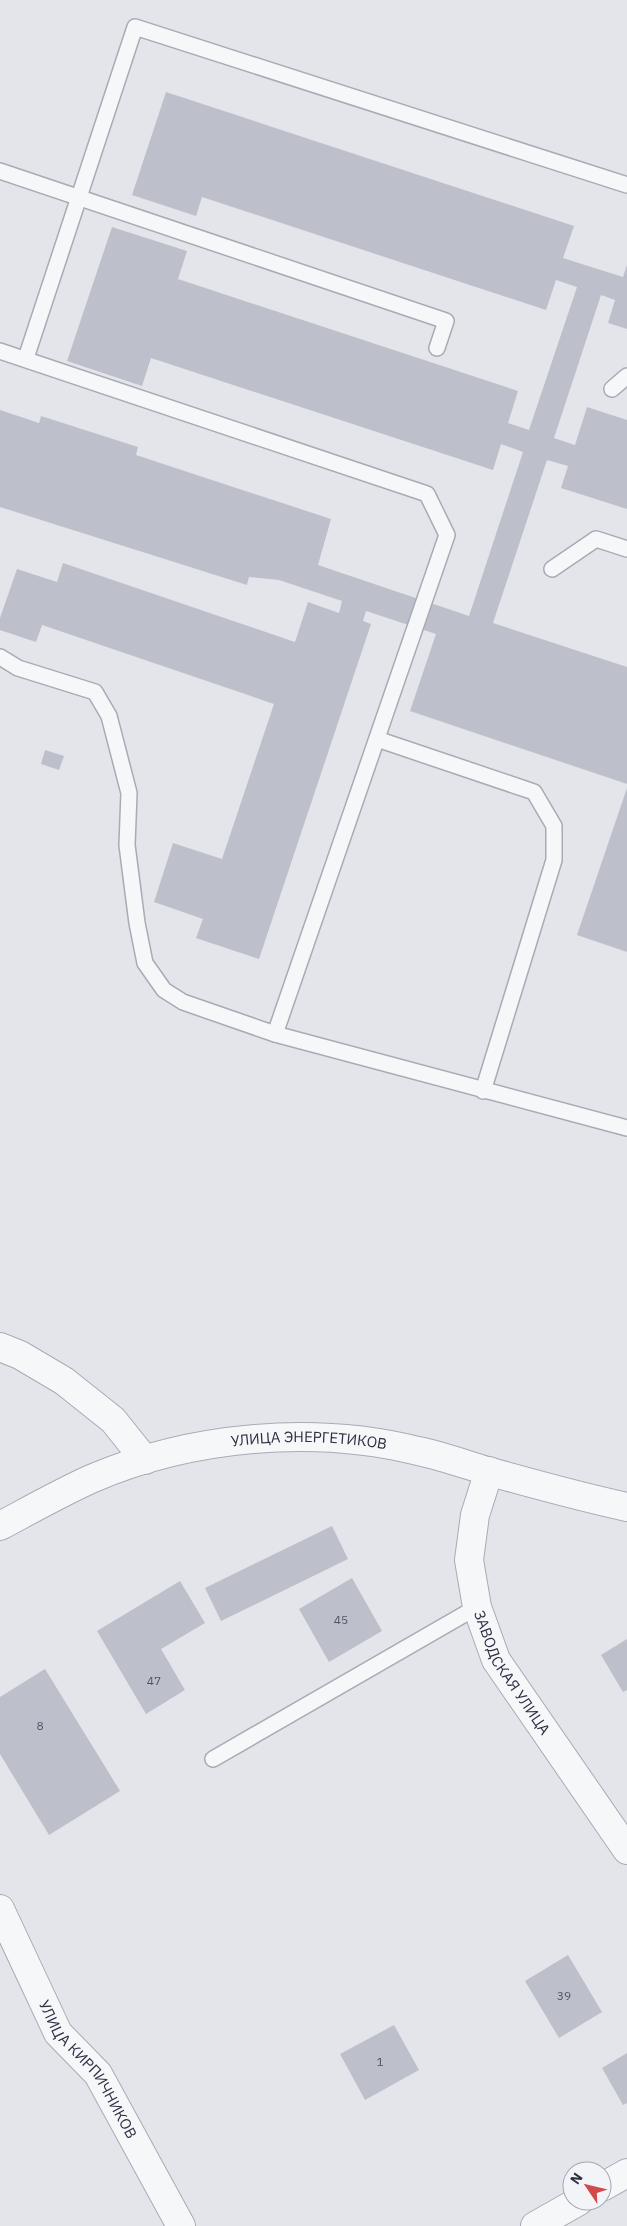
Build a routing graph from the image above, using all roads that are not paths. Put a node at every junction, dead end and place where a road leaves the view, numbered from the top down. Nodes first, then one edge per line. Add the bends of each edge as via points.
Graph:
1 (0, 171) edge
2 (627, 185) edge
3 (80, 198) junction
4 (437, 348) dead end
5 (0, 351) edge
6 (26, 358) junction
7 (627, 376) edge
8 (612, 389) dead end
9 (627, 549) edge
10 (552, 569) dead end
11 (0, 657) edge
12 (377, 739) junction
13 (275, 1034) junction
14 (483, 1091) junction
15 (627, 1128) edge
16 (0, 1347) edge
17 (146, 1460) junction
18 (489, 1471) junction
19 (627, 1506) edge
20 (0, 1526) edge
21 (477, 1607) junction
22 (213, 1759) dead end
23 (627, 1850) edge
24 (0, 1909) edge
25 (627, 2173) edge
26 (612, 2182) edge
27 (562, 2210) edge
28 (181, 2226) edge
29 (535, 2226) edge

1 - 3 lane
2 - 3 lane via 135,27
3 - 4 lane via 446,321
3 - 6 lane
5 - 6 lane
6 - 12 lane via 427,494 447,535
7 - 8 lane
9 - 10 lane via 596,539
11 - 13 lane via 18,668 95,692 109,716 129,793 127,845 145,963 164,990 183,1002
12 - 13 lane
12 - 14 lane via 534,792 554,826 554,860
13 - 14 lane
14 - 15 lane
16 - 17 street via 64,1381 113,1420
17 - 18 street, УЛИЦА ЭНЕРГЕТИКОВ via 250,1439 318,1437 372,1441
17 - 20 street, УЛИЦА ЭНЕРГЕТИКОВ via 92,1479
18 - 19 street, УЛИЦА ЭНЕРГЕТИКОВ
18 - 21 street, ЗАВОДСКАЯ УЛИЦА via 476,1515 469,1560
21 - 22 lane
21 - 23 street, ЗАВОДСКАЯ УЛИЦА via 496,1660
24 - 28 street, УЛИЦА КИРПИЧНИКОВ via 58,2033 98,2074
25 - 26 street
27 - 29 street

